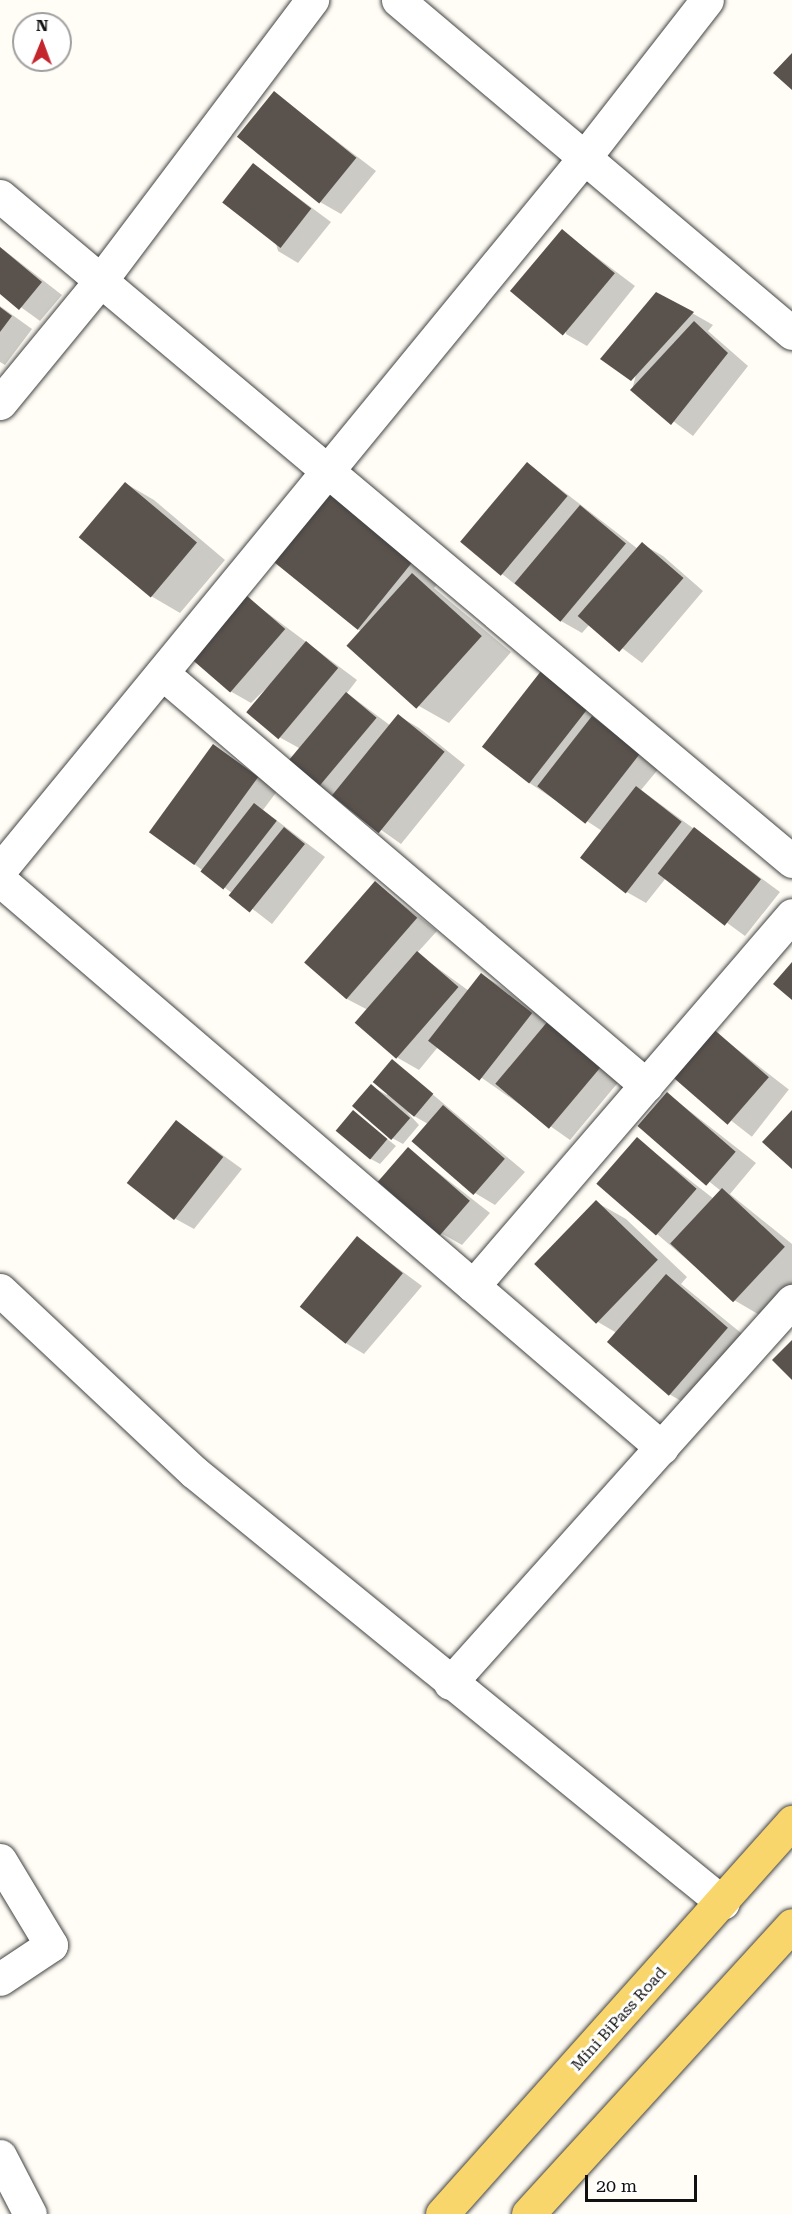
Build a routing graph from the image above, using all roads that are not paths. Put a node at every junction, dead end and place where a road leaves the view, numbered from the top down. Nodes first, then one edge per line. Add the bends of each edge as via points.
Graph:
1 (312, 0) edge
2 (398, 0) edge
3 (706, 0) edge
4 (585, 158) junction
5 (0, 196) edge
6 (101, 280) junction
7 (792, 333) edge
8 (0, 403) edge
9 (329, 470) junction
10 (162, 673) junction
11 (792, 861) edge
12 (0, 870) edge
13 (0, 880) edge
14 (792, 915) edge
15 (646, 1085) junction
16 (473, 1286) junction
17 (0, 1290) edge
18 (792, 1301) edge
19 (662, 1448) junction
20 (450, 1683) junction
21 (792, 1822) edge
22 (0, 1860) edge
23 (723, 1903) junction
24 (792, 1925) edge
25 (0, 1979) edge
26 (0, 2156) edge
27 (542, 2210) edge
28 (30, 2214) edge
29 (442, 2214) edge

1 - 6 street
2 - 4 street
3 - 4 street
4 - 7 street
4 - 9 street
5 - 6 street
6 - 8 street
6 - 9 street
9 - 10 street
9 - 11 street
10 - 12 street
10 - 15 street
13 - 16 street
14 - 15 street
15 - 16 street
16 - 19 street
17 - 20 street via 194,1472
18 - 19 street
19 - 20 street
20 - 23 street
21 - 23 main road, Mini BiPass Road
22 - 25 street via 51,1945
23 - 29 main road, Mini BiPass Road
24 - 27 main road
26 - 28 street

